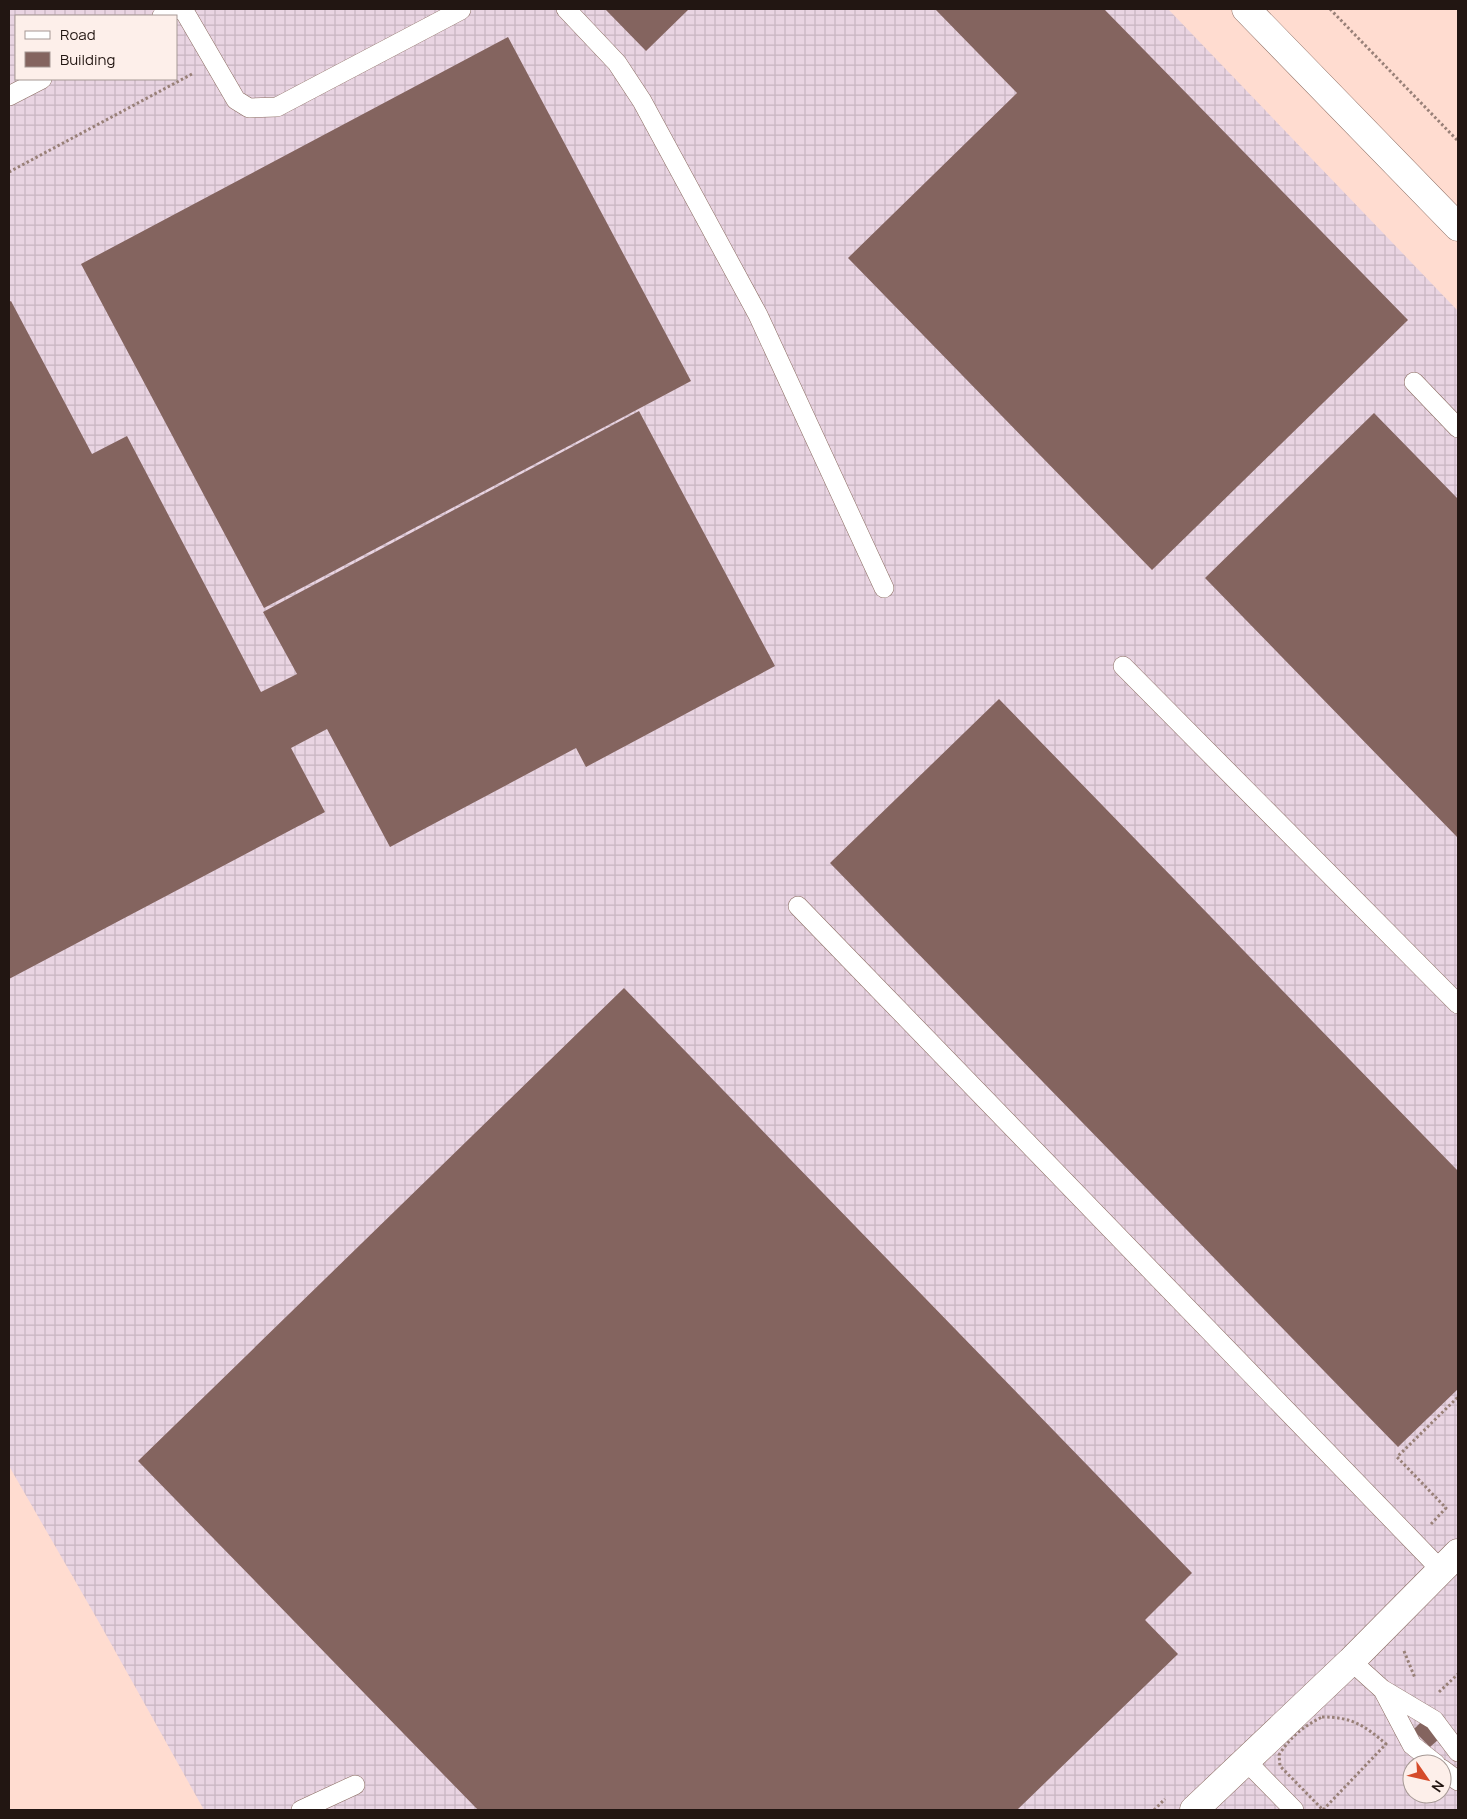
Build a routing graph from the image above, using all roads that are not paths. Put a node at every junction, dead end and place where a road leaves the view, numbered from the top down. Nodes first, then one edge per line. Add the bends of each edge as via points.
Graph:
1 (177, 9) edge
2 (183, 9) edge
3 (566, 9) edge
4 (1246, 9) edge
5 (461, 10) dead end
6 (164, 15) edge
7 (40, 80) edge
8 (9, 96) edge
9 (1458, 227) edge
10 (1414, 382) dead end
11 (1458, 428) edge
12 (884, 588) dead end
13 (1122, 666) dead end
14 (798, 906) dead end
15 (1458, 1004) edge
16 (1450, 1561) edge
17 (1351, 1661) junction
18 (1382, 1689) junction
19 (1458, 1752) edge
20 (1423, 1754) edge
21 (1246, 1761) junction
22 (355, 1786) dead end
23 (302, 1810) edge
24 (1194, 1810) edge
25 (1293, 1810) edge

1 - 6 lane
2 - 5 lane via 236,100 249,108 277,107
3 - 12 lane via 617,63 642,100 758,315
4 - 9 street
7 - 8 lane
10 - 11 lane
13 - 15 lane
14 - 16 lane via 1414,1541
16 - 17 street
17 - 18 lane
17 - 21 street
18 - 19 lane via 1434,1720
18 - 20 lane via 1412,1745
21 - 24 street
21 - 25 lane
22 - 23 lane

